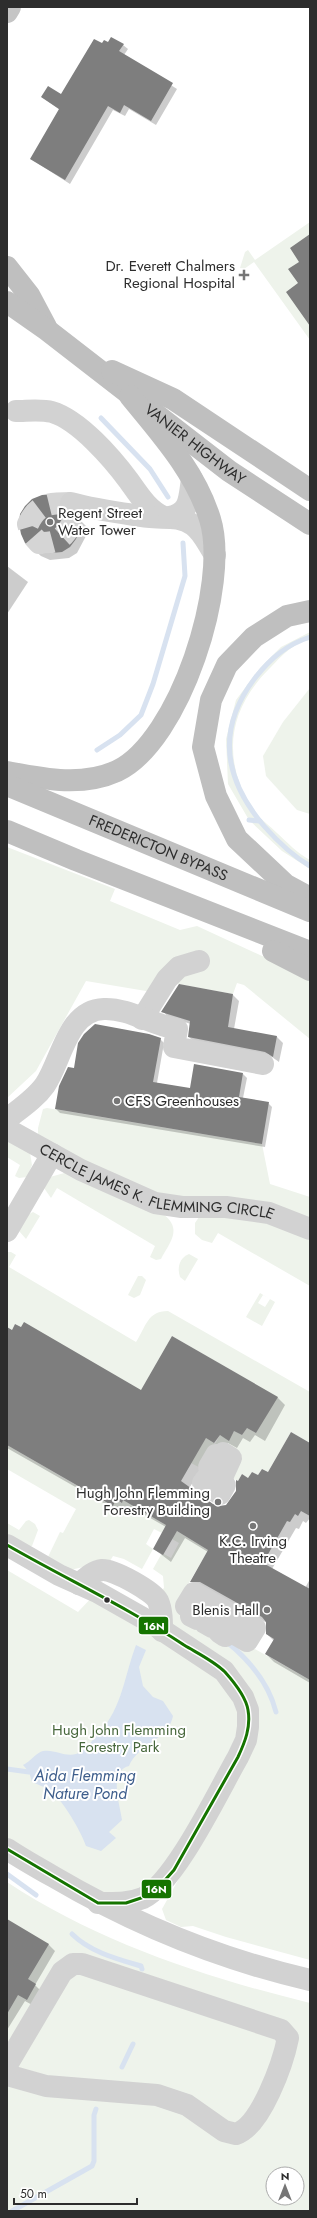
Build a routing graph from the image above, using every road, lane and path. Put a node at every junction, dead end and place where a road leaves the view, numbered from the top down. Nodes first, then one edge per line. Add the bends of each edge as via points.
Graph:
1 (10, 7) edge
2 (7, 12) edge
3 (7, 267) edge
4 (7, 302) edge
5 (47, 330) junction
6 (85, 359) junction
7 (130, 396) junction
8 (16, 411) dead end
9 (192, 479) junction
10 (310, 490) edge
11 (80, 509) tunnel mouth
12 (167, 517) junction
13 (310, 524) edge
14 (215, 555) junction
15 (310, 611) edge
16 (7, 772) edge
17 (7, 785) edge
18 (7, 830) edge
19 (76, 860) junction
20 (310, 898) edge
21 (310, 911) edge
22 (310, 952) edge
23 (199, 961) dead end
24 (310, 970) edge
25 (142, 1019) junction
26 (263, 1064) dead end
27 (7, 1119) edge
28 (7, 1129) edge
29 (52, 1154) junction
30 (310, 1229) edge
31 (7, 1231) edge
32 (7, 1545) edge
33 (7, 1849) edge
34 (98, 1903) junction
35 (310, 1980) edge
36 (7, 2065) edge
37 (7, 2075) edge

1 - 2 main road
3 - 5 highway via 29,294
4 - 5 highway, VANIER HIGHWAY
5 - 6 highway, VANIER HIGHWAY
6 - 7 highway, VANIER HIGHWAY
6 - 10 highway, VANIER HIGHWAY via 173,399
7 - 9 highway via 180,457
7 - 13 highway, VANIER HIGHWAY via 228,471
8 - 12 street via 51,412 70,420 121,471 155,513
9 - 12 street via 188,503 183,511
9 - 14 highway via 211,520
11 - 12 street
12 - 14 street via 193,525
14 - 16 highway via 211,595 189,672 174,707 156,737 139,756 117,770 88,780 49,780
15 - 20 highway via 287,616 254,637 227,665 211,700 203,747 216,796 237,839 286,885
17 - 21 highway, FREDERICTON BYPASS
18 - 19 highway
19 - 22 highway
19 - 24 highway
23 - 25 street via 179,967 167,979
25 - 26 street via 177,1029 174,1047
25 - 27 street via 121,1011 90,1011 78,1020 46,1084 34,1099
28 - 29 street, CERCLE JAMES K. FLEMMING CIRCLE
29 - 30 street, CERCLE JAMES K. FLEMMING CIRCLE via 121,1190 155,1203 182,1207 226,1207 269,1213
29 - 31 street
32 - 34 street via 103,1596 224,1671 235,1684 248,1710 246,1740 174,1870 158,1888 144,1897 126,1904
33 - 34 street
34 - 35 street via 194,1946
36 - 37 street via 62,1972 73,1964 82,1964 281,2030 288,2038 267,2101 246,2129 236,2134 224,2131 187,2105 157,2095 46,2086

